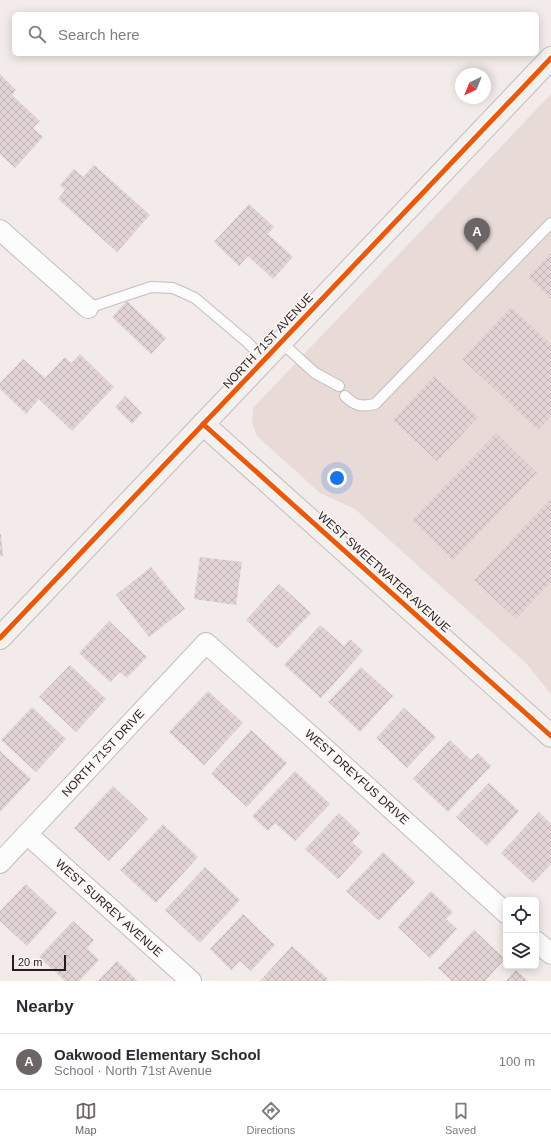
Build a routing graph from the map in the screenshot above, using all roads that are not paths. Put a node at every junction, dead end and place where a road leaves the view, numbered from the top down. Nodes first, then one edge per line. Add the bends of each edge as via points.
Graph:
1 (551, 58) edge
2 (551, 223) edge
3 (0, 230) edge
4 (88, 308) joint
5 (281, 342) junction
6 (264, 359) junction
7 (339, 386) dead end
8 (345, 396) dead end
9 (203, 424) junction
10 (0, 638) edge
11 (206, 643) joint
12 (551, 736) edge
13 (28, 834) junction
14 (0, 864) edge
15 (503, 910) edge
16 (539, 944) edge
17 (551, 954) edge
18 (191, 981) edge

1 - 5 street, NORTH 71ST AVENUE
2 - 8 lane via 375,404 364,407 352,403
3 - 4 street
4 - 6 lane via 151,287 173,288 195,298
5 - 6 street, NORTH 71ST AVENUE
5 - 7 lane via 315,373
6 - 9 street, NORTH 71ST AVENUE
9 - 10 street, NORTH 71ST AVENUE
9 - 12 street, WEST SWEETWATER AVENUE
11 - 13 street, NORTH 71ST DRIVE
11 - 15 street, WEST DREYFUS DRIVE
13 - 14 street, NORTH 71ST DRIVE
13 - 18 street, WEST SURREY AVENUE
16 - 17 street

